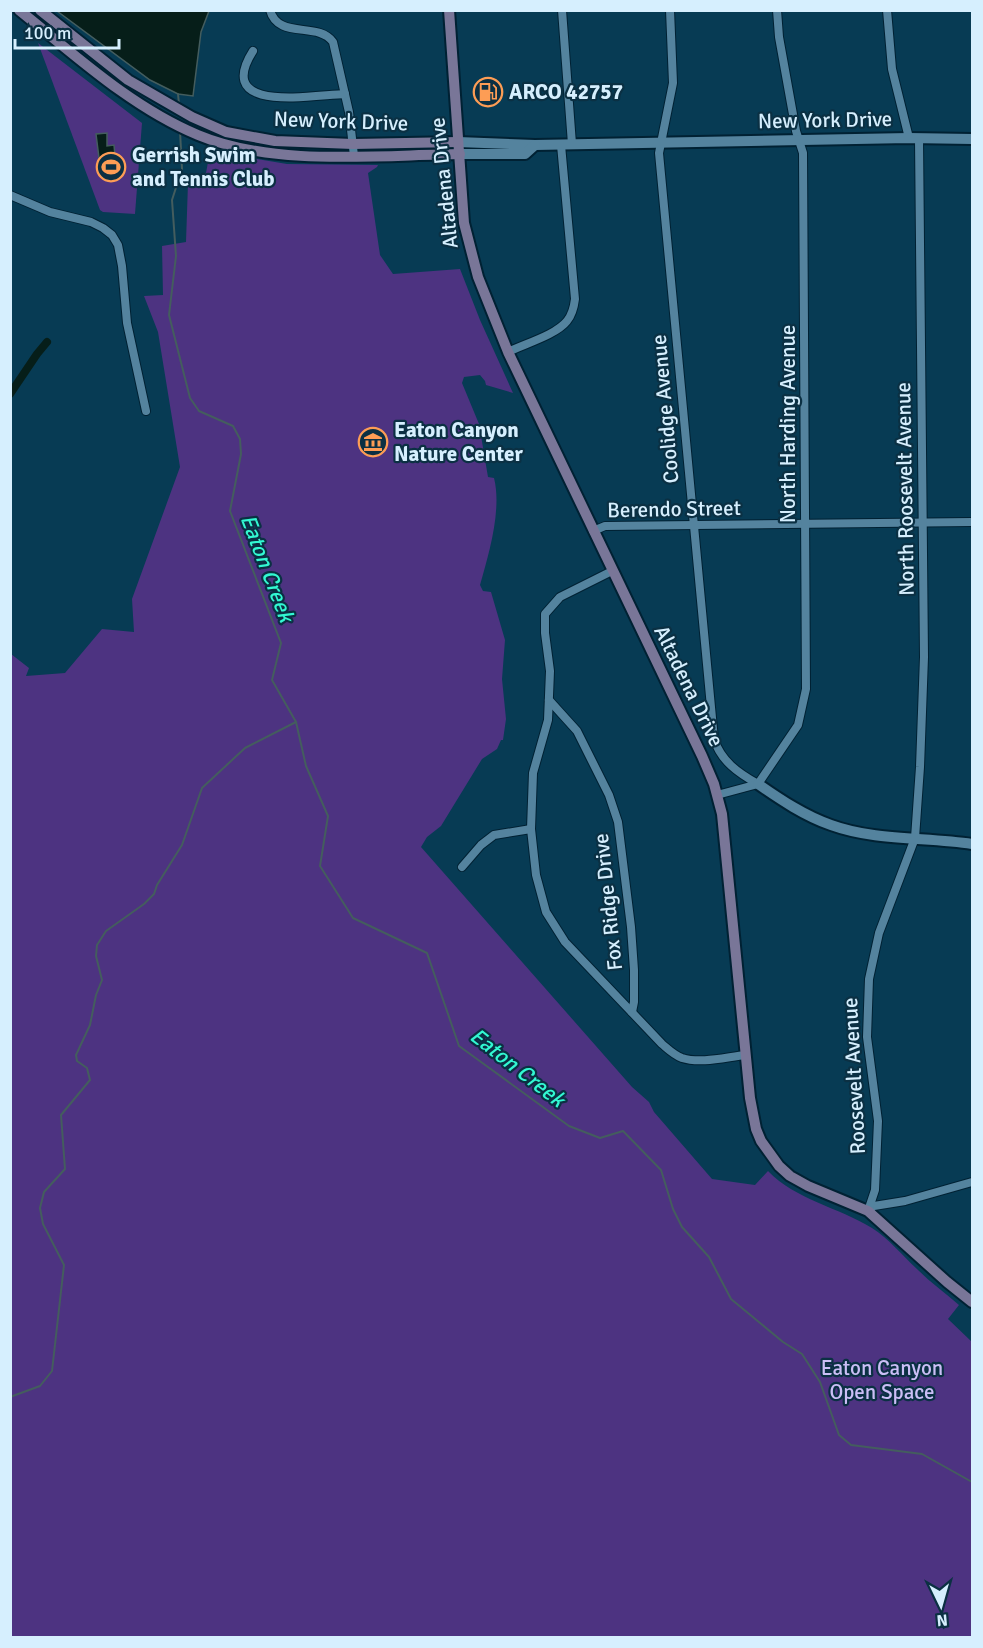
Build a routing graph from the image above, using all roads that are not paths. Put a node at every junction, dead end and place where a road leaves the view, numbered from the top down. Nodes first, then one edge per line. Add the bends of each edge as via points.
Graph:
1 (19, 10) edge
2 (40, 10) edge
3 (270, 10) edge
4 (449, 10) edge
5 (562, 10) edge
6 (670, 10) edge
7 (777, 10) edge
8 (887, 10) edge
9 (253, 51) dead end
10 (345, 94) junction
11 (914, 139) junction
12 (972, 139) edge
13 (801, 141) junction
14 (458, 142) junction
15 (662, 143) junction
16 (566, 145) junction
17 (535, 146) junction
18 (354, 150) junction
19 (460, 154) junction
20 (10, 195) edge
21 (508, 352) junction
22 (146, 411) dead end
23 (972, 522) edge
24 (924, 523) junction
25 (806, 524) junction
26 (693, 526) junction
27 (593, 531) junction
28 (612, 571) junction
29 (549, 700) junction
30 (758, 784) junction
31 (717, 795) junction
32 (531, 829) junction
33 (915, 838) junction
34 (972, 844) edge
35 (462, 867) dead end
36 (632, 1012) junction
37 (746, 1055) junction
38 (972, 1182) edge
39 (868, 1211) junction
40 (972, 1302) edge

1 - 18 main road, New York Drive via 108,81 154,113 198,135 265,153 303,156
2 - 18 main road, New York Drive via 128,80 192,117 226,132
3 - 10 street via 283,26 329,37
4 - 14 main road, Altadena Drive
5 - 16 street
6 - 15 street, Coolidge Avenue via 673,83
7 - 13 street, North Harding Avenue via 796,131
8 - 11 street, North Roosevelt Avenue via 892,69
9 - 10 street via 243,81 246,88 257,94
10 - 18 street
11 - 12 street, New York Drive
11 - 13 street, New York Drive
11 - 24 street, North Roosevelt Avenue
13 - 15 street, New York Drive
13 - 25 street, North Harding Avenue
14 - 17 street, New York Drive
14 - 18 main road, New York Drive
14 - 19 main road, Altadena Drive
15 - 16 street, New York Drive
15 - 26 street, Coolidge Avenue
16 - 17 street, New York Drive
16 - 21 street via 573,312 560,328
17 - 19 street, New York Drive via 525,154
18 - 19 main road, New York Drive
19 - 21 main road, Altadena Drive via 468,242
20 - 22 street via 50,212 91,222 112,235 118,245 127,323
21 - 27 main road, Altadena Drive
23 - 24 street, Berendo Street
24 - 25 street, Berendo Street
24 - 33 street, North Roosevelt Avenue via 924,657
25 - 26 street, Berendo Street
25 - 30 street, North Harding Avenue via 806,689 798,725
26 - 27 street, Berendo Street via 605,526
26 - 30 street, Coolidge Avenue via 714,739 725,761
27 - 28 main road, Altadena Drive
28 - 29 street via 560,597 545,614
28 - 31 main road, Altadena Drive
29 - 32 street via 548,720 533,773
29 - 36 street, Fox Ridge Drive via 577,731 618,822 631,927
30 - 31 street
30 - 33 street via 832,825
31 - 37 main road, Altadena Drive via 726,845
32 - 35 street via 494,836
32 - 36 street via 536,874 546,912 565,942
33 - 34 street
33 - 39 street, Roosevelt Avenue via 879,933 867,990 867,1037 878,1121 875,1190
36 - 37 street via 680,1058
37 - 39 main road, Altadena Drive via 753,1117 769,1154 790,1176
38 - 39 street via 905,1202 874,1206
39 - 40 main road, Altadena Drive

